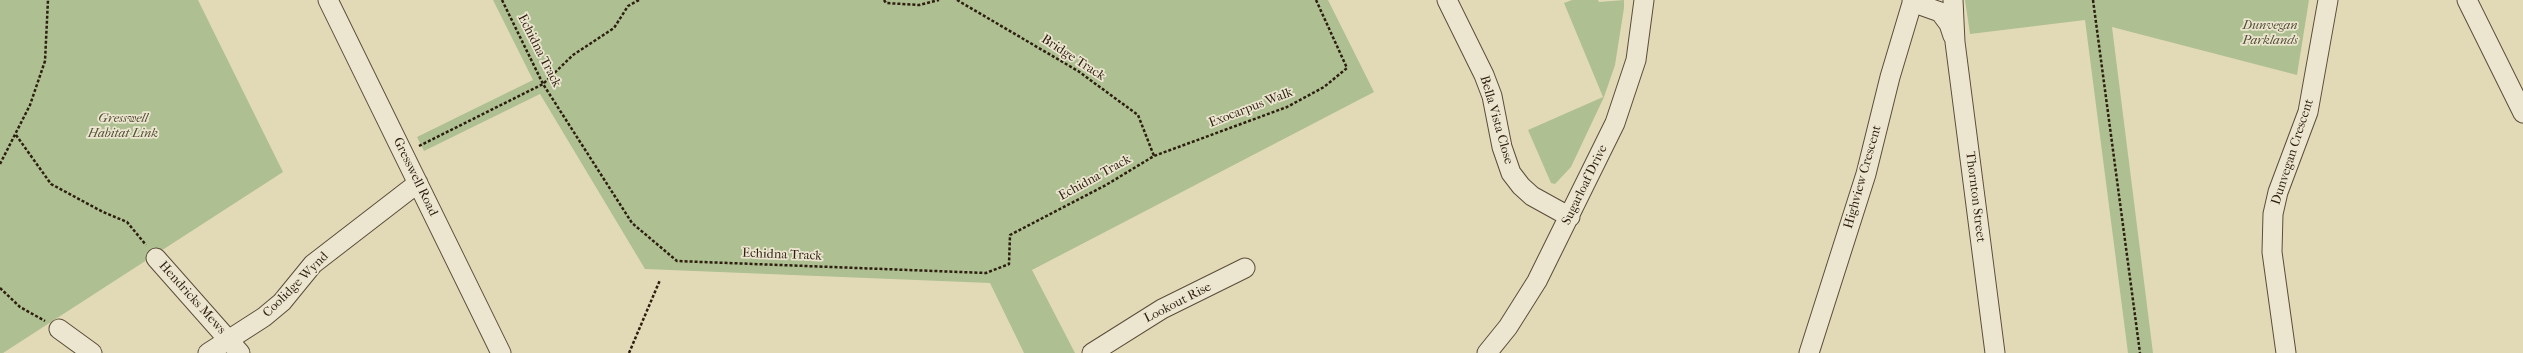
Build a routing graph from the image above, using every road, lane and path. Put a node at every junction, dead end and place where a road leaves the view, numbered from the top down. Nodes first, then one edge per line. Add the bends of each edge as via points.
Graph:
1 (48, 0) edge
2 (328, 0) edge
3 (502, 0) edge
4 (639, 0) edge
5 (884, 0) edge
6 (939, 0) edge
7 (957, 0) edge
8 (1316, 0) edge
9 (1447, 0) edge
10 (1644, 0) edge
11 (1953, 0) edge
12 (2093, 0) edge
13 (2328, 0) edge
14 (2467, 0) edge
15 (1913, 1) edge
16 (1955, 42) junction
17 (543, 84) junction
18 (2523, 113) edge
19 (16, 135) junction
20 (404, 154) junction
21 (1154, 156) junction
22 (0, 164) edge
23 (418, 183) junction
24 (1570, 217) junction
25 (156, 258) joint
26 (1245, 268) dead end
27 (660, 280) dead end
28 (0, 288) edge
29 (59, 329) joint
30 (228, 339) junction
31 (92, 353) edge
32 (208, 353) edge
33 (240, 353) edge
34 (501, 353) edge
35 (629, 353) edge
36 (1092, 353) edge
37 (1487, 353) edge
38 (1808, 353) edge
39 (1995, 353) edge
40 (2140, 353) edge
41 (2286, 353) edge

1 - 19 path via 45,61 30,105
2 - 20 street, Gresswell Road
3 - 17 path, Echidna Track
4 - 17 path via 628,6 614,28 573,55
5 - 6 path via 886,3 919,5
7 - 21 path, Bridge Track via 1078,71 1138,116
8 - 21 path, Exocarpus Walk via 1347,68 1324,86 1287,107
9 - 24 street, Bella Vista Close via 1484,75 1511,173 1532,196
10 - 24 street, Sugarloaf Drive via 1636,60 1623,104
11 - 16 street, Thornton Street via 1956,16
12 - 40 path
13 - 41 street, Dunvegan Crescent via 2308,112 2278,192 2273,214 2272,252
14 - 18 street
15 - 16 street, Thornton Street via 1940,12 1949,24
15 - 38 street, Highview Crescent via 1890,77 1866,174
16 - 39 street, Thornton Street
17 - 20 path
17 - 21 path, Echidna Track via 632,223 677,261 986,273 1009,264 1010,236
19 - 22 path
19 - 25 path via 51,184 127,222
20 - 23 street, Gresswell Road
23 - 30 street, Coolidge Wynd via 314,264 282,302 264,317
23 - 34 street, Gresswell Road
24 - 37 street, Sugarloaf Drive via 1524,304
25 - 30 street, Hendricks Mews
26 - 36 street, Lookout Rise via 1162,309
27 - 35 path
28 - 29 path via 20,307
29 - 31 street
30 - 32 street, Coolidge Wynd
30 - 33 street, Hendricks Mews

